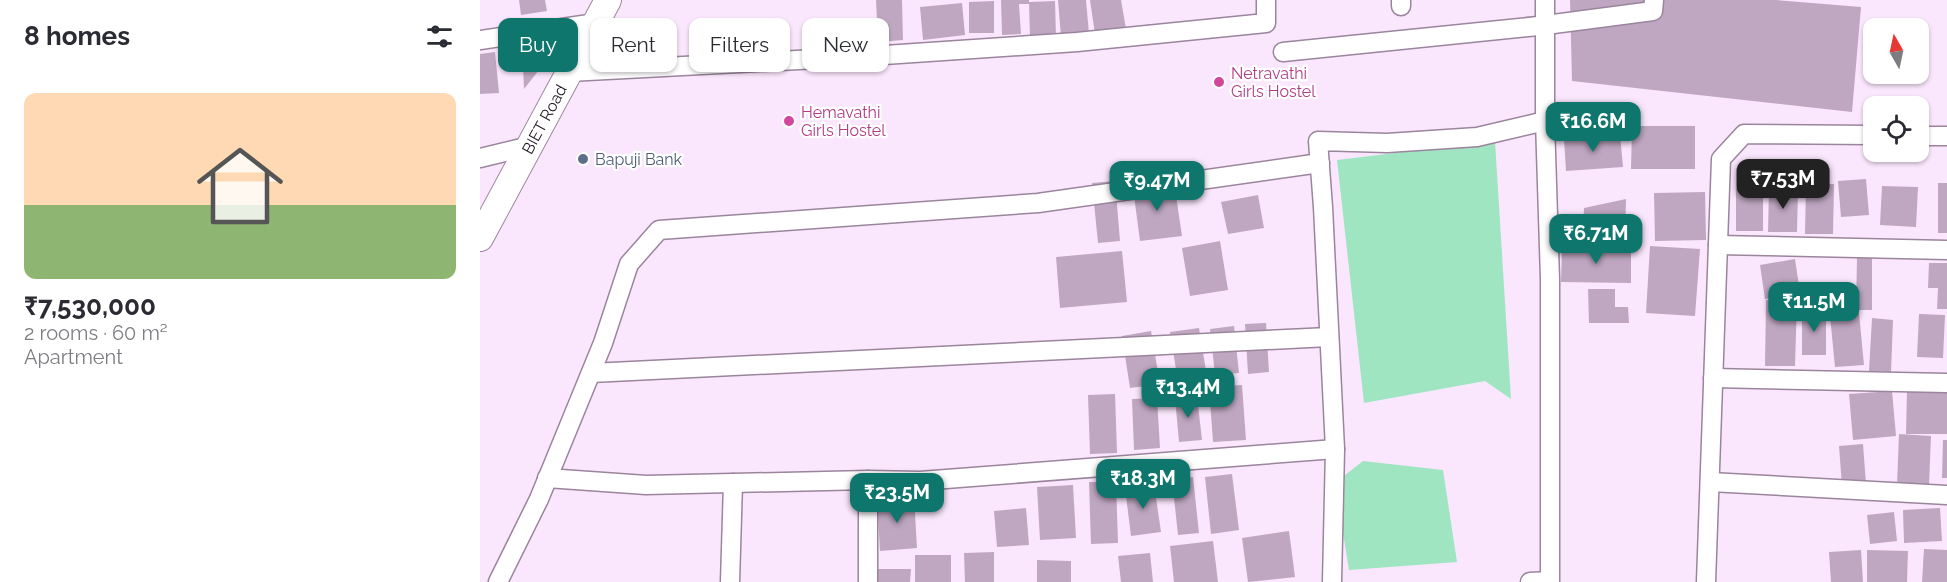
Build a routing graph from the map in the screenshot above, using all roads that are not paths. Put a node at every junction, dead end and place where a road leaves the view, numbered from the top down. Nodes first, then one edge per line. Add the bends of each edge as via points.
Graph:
1 (608, 0) edge
2 (1266, 0) edge
3 (1545, 0) edge
4 (1654, 0) edge
5 (599, 18) edge
6 (590, 24) edge
7 (1545, 25) junction
8 (590, 34) edge
9 (480, 40) edge
10 (1283, 52) dead end
11 (578, 56) edge
12 (569, 72) edge
13 (578, 72) edge
14 (1545, 121) junction
15 (1863, 135) edge
16 (1929, 136) edge
17 (1947, 136) edge
18 (530, 146) junction
19 (480, 158) edge
20 (1320, 163) junction
21 (480, 238) edge
22 (1718, 245) junction
23 (1947, 250) edge
24 (1329, 337) junction
25 (591, 373) junction
26 (1713, 378) junction
27 (1947, 383) edge
28 (1335, 449) junction
29 (547, 478) junction
30 (868, 480) junction
31 (1710, 482) junction
32 (733, 483) junction
33 (1947, 495) edge
34 (498, 582) edge
35 (730, 582) edge
36 (868, 582) edge
37 (1332, 582) edge
38 (1530, 582) edge
39 (1537, 582) edge
40 (1706, 582) edge

1 - 5 street, BIET Road
2 - 13 street via 1266,23 1077,42
3 - 7 street
4 - 7 street via 1653,11
6 - 9 street
7 - 10 street
7 - 14 street
8 - 11 street, BIET Road
12 - 18 street, BIET Road
14 - 20 street via 1477,137 1387,143 1318,141
14 - 39 street via 1550,290 1550,581
15 - 22 street via 1744,134 1721,159
16 - 17 street
18 - 19 street
18 - 21 street, BIET Road
20 - 24 street
20 - 25 street via 1038,203 659,230 629,264
22 - 23 street
22 - 26 street
24 - 25 street
24 - 28 street
25 - 29 street
26 - 27 street
26 - 31 street
28 - 30 street via 920,481
28 - 37 street
29 - 32 street via 646,485
29 - 34 street
30 - 32 street
30 - 36 street
31 - 33 street
31 - 40 street
32 - 35 street
38 - 39 street

